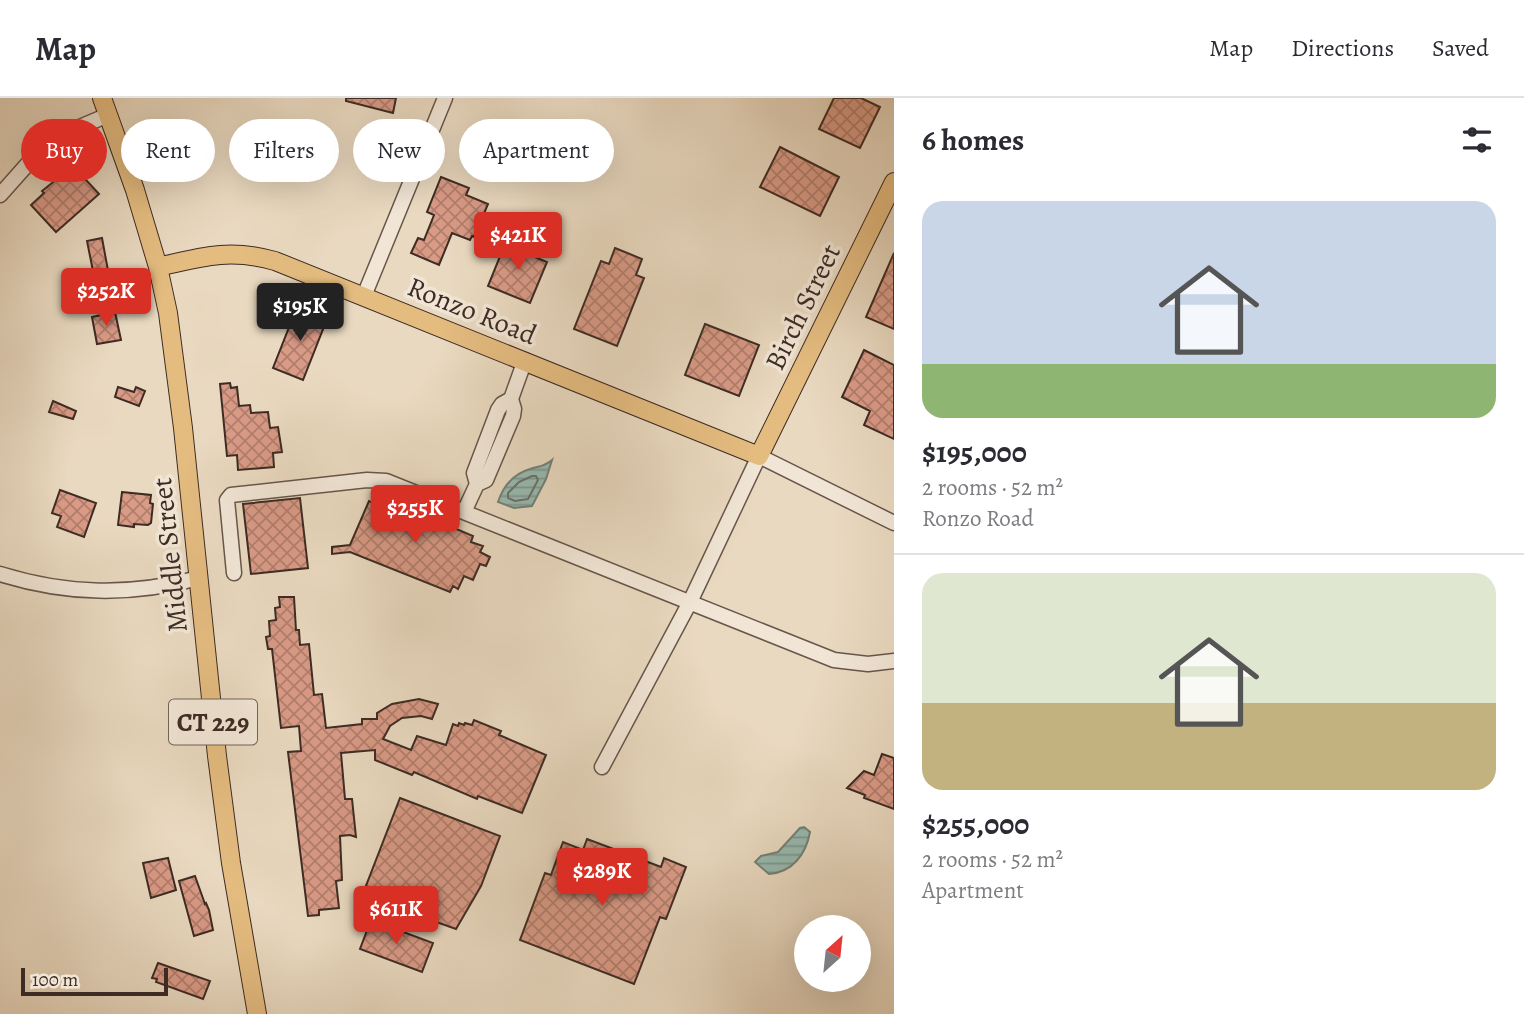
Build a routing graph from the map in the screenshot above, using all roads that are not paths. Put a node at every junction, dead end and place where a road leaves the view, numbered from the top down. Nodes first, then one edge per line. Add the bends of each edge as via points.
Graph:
1 (445, 98) edge
2 (105, 106) edge
3 (894, 182) edge
4 (0, 195) edge
5 (888, 211) edge
6 (158, 267) junction
7 (364, 296) junction
8 (525, 360) junction
9 (759, 456) junction
10 (464, 512) junction
11 (894, 523) edge
12 (234, 573) dead end
13 (0, 574) edge
14 (199, 578) junction
15 (690, 602) junction
16 (894, 661) edge
17 (602, 767) dead end
18 (257, 1014) edge

1 - 7 street
2 - 4 street via 49,140
2 - 6 main road, Middle Street / CT 229
3 - 5 main road, Birch Street
5 - 9 main road, Birch Street
6 - 7 main road, Ronzo Road via 242,253
6 - 14 main road, Middle Street / CT 229 via 176,370
7 - 8 main road, Ronzo Road
8 - 9 main road, Ronzo Road
8 - 10 street via 511,399 498,411
9 - 11 street
9 - 15 street
10 - 12 street via 386,481 231,495 227,500
10 - 15 street
13 - 14 street via 48,587 93,592
14 - 18 main road, Middle Street / CT 229 via 221,791
15 - 16 street via 834,660 857,664
15 - 17 street

